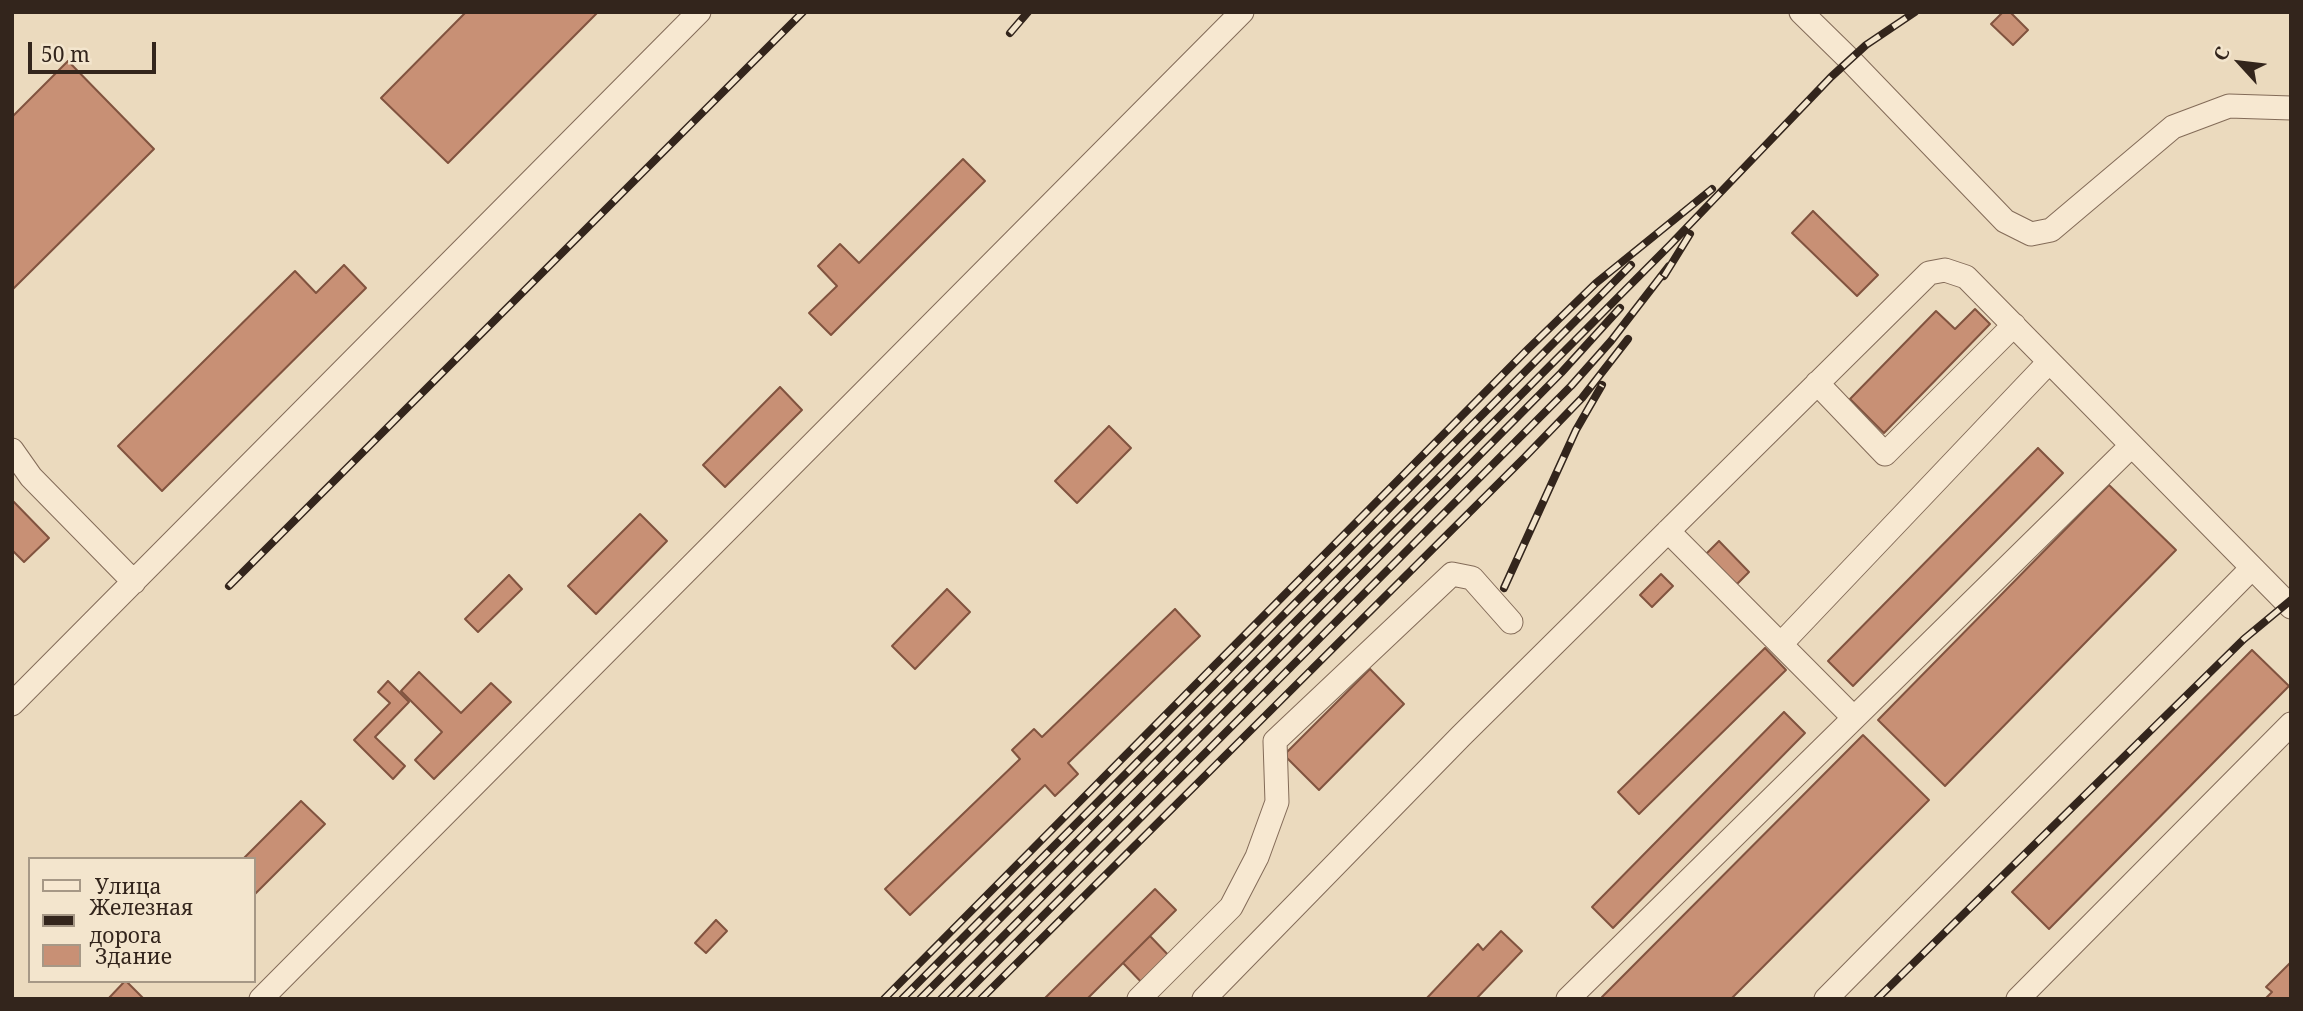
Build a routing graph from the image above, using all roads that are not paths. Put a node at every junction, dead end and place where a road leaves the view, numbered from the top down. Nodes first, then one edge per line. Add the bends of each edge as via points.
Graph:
1 (699, 12) edge
2 (1242, 12) edge
3 (1801, 12) edge
4 (2291, 108) edge
5 (2014, 326) junction
6 (2049, 362) junction
7 (1817, 383) junction
8 (2132, 446) junction
9 (12, 450) edge
10 (1668, 531) junction
11 (2252, 568) junction
12 (134, 582) junction
13 (2291, 607) edge
14 (1511, 622) dead end
15 (1781, 644) junction
16 (12, 704) edge
17 (1854, 718) junction
18 (2291, 724) edge
19 (261, 999) edge
20 (1139, 999) edge
21 (1204, 999) edge
22 (1568, 999) edge
23 (1826, 999) edge
24 (2018, 999) edge

1 - 12 street
2 - 19 street
3 - 4 street via 2005,221 2031,234 2051,230 2172,127 2229,106
5 - 6 street
5 - 7 street via 1966,276 1945,270 1929,273
5 - 7 street via 1885,454
6 - 8 street
6 - 15 street
7 - 10 street
8 - 11 street
8 - 17 street
9 - 12 street via 32,477
10 - 15 street
10 - 21 street
11 - 13 street
11 - 23 street
12 - 16 street
14 - 20 street via 1472,578 1452,573 1275,741 1277,802 1257,857 1231,907
15 - 17 street
17 - 22 street
18 - 24 street

